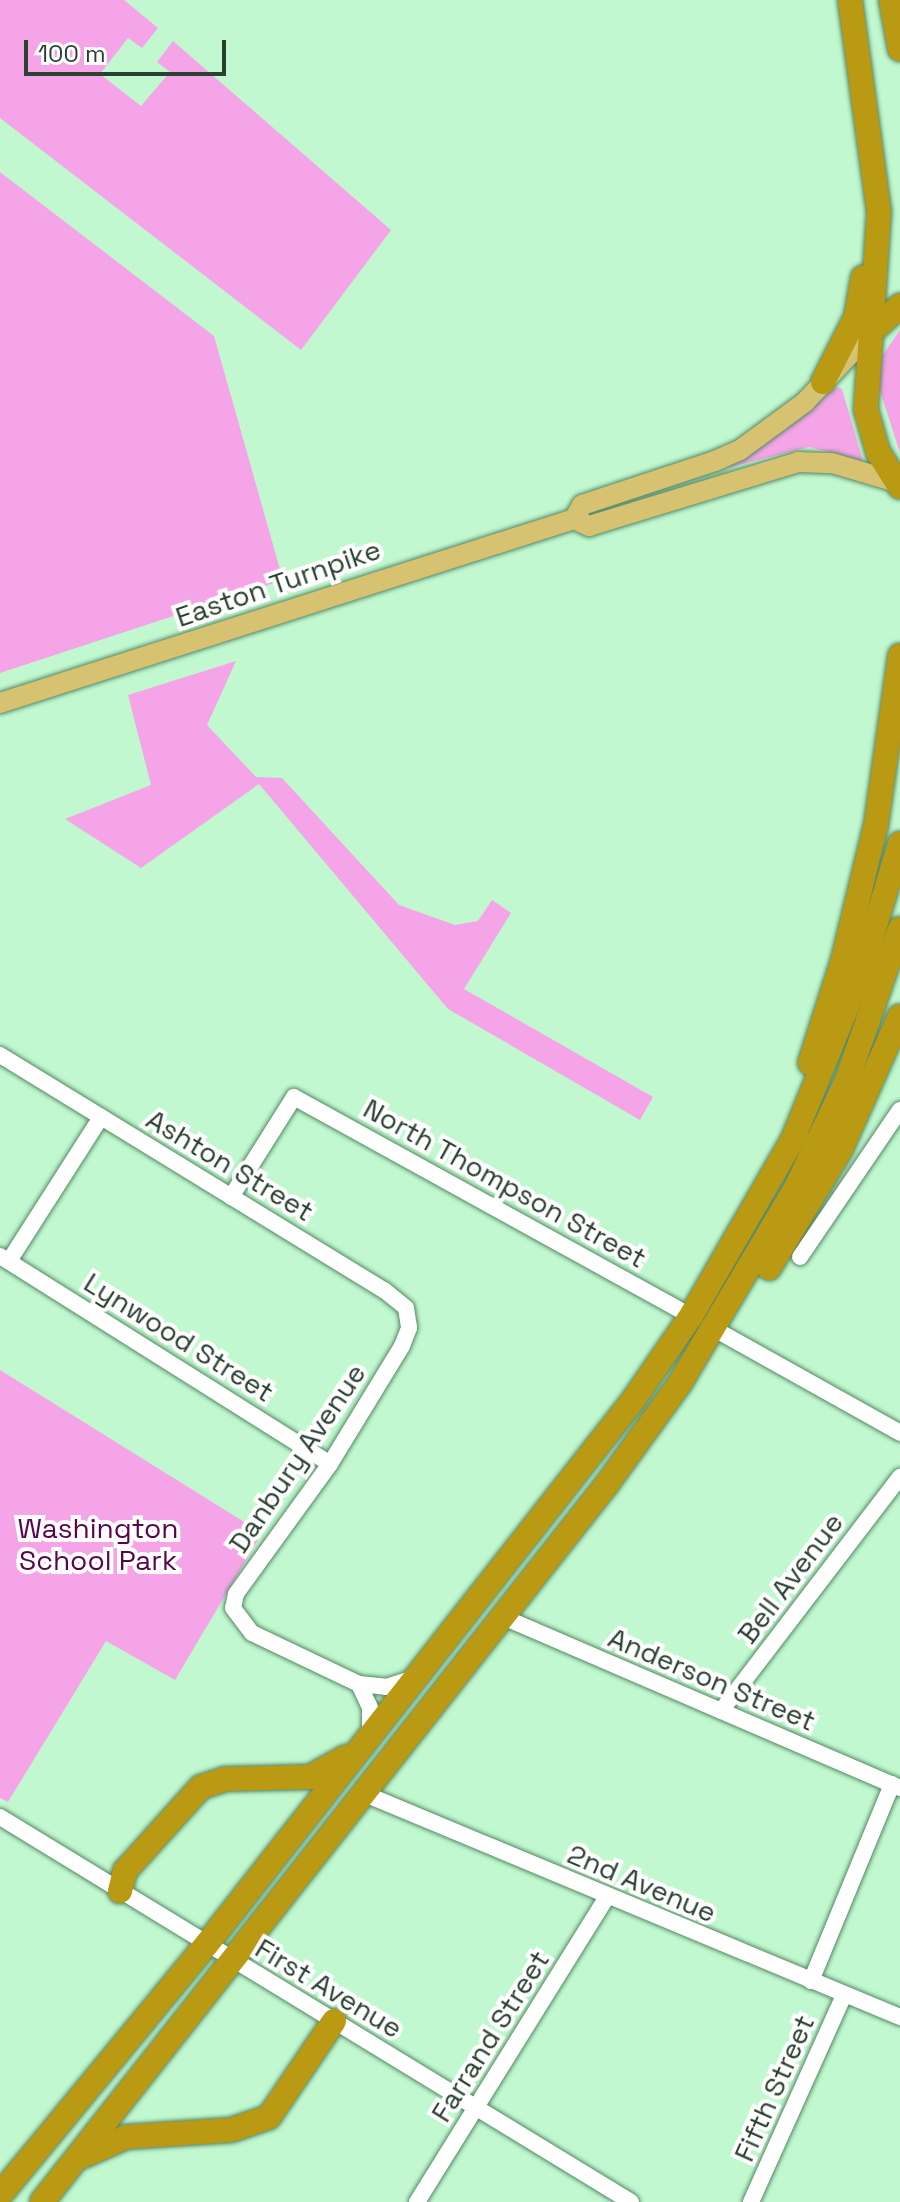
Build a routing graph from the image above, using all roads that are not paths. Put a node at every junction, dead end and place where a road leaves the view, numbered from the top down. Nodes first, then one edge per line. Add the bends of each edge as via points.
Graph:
1 (850, 0) edge
2 (891, 0) edge
3 (900, 49) edge
4 (861, 65) junction
5 (900, 306) edge
6 (872, 331) junction
7 (823, 382) junction
8 (898, 484) edge
9 (574, 519) junction
10 (900, 656) edge
11 (0, 703) edge
12 (900, 844) edge
13 (900, 929) edge
14 (900, 1016) edge
15 (0, 1055) edge
16 (900, 1110) edge
17 (101, 1117) junction
18 (231, 1197) junction
19 (753, 1214) junction
20 (800, 1257) dead end
21 (4, 1259) edge
22 (691, 1316) junction
23 (716, 1330) junction
24 (406, 1336) joint
25 (900, 1433) edge
26 (330, 1464) junction
27 (900, 1477) edge
28 (503, 1617) junction
29 (414, 1678) junction
30 (359, 1684) junction
31 (721, 1711) junction
32 (363, 1742) junction
33 (896, 1786) edge
34 (365, 1794) junction
35 (0, 1817) edge
36 (120, 1891) junction
37 (607, 1897) junction
38 (207, 1944) junction
39 (232, 1959) junction
40 (811, 1981) junction
41 (844, 1995) junction
42 (900, 2017) edge
43 (334, 2021) junction
44 (476, 2109) junction
45 (75, 2160) junction
46 (3, 2187) edge
47 (42, 2202) edge
48 (417, 2202) edge
49 (631, 2202) edge
50 (751, 2202) edge

1 - 4 highway
2 - 3 highway
4 - 6 highway via 878,177 880,245
4 - 7 highway via 854,89 866,222 863,282 853,326
5 - 6 highway
6 - 7 main road, Easton Turnpike
6 - 8 highway via 866,410 878,452
7 - 9 main road, Easton Turnpike via 740,450 582,505
8 - 9 main road, Easton Turnpike via 832,463 798,462 589,526
9 - 11 main road, Easton Turnpike
10 - 19 highway via 876,825 850,933 794,1113
12 - 19 highway via 837,1036 793,1139
13 - 23 highway via 827,1124
14 - 23 highway via 868,1094 816,1193 748,1298
15 - 17 street, Ashton Street
16 - 20 street
17 - 18 street, Ashton Street
17 - 21 street
18 - 22 street, North Thompson Street via 294,1097
18 - 24 street, Ashton Street via 397,1298 409,1314
19 - 22 highway
21 - 26 street, Lynwood Street
22 - 29 highway via 634,1399
23 - 25 street
23 - 28 highway via 607,1484
24 - 26 street, Danbury Avenue
26 - 30 street, Danbury Avenue via 242,1585 233,1608 252,1633
27 - 31 street, Bell Avenue
28 - 31 street, Anderson Street
28 - 34 highway
29 - 30 street via 386,1687
29 - 32 highway
30 - 32 street via 370,1708
31 - 33 street, Anderson Street
32 - 36 highway via 310,1777 225,1779 201,1787 125,1871
32 - 38 highway
33 - 40 street, Fifth Street
34 - 37 street, 2nd Avenue
34 - 39 highway
35 - 36 street, First Avenue
36 - 38 street, First Avenue
37 - 40 street, 2nd Avenue
37 - 44 street, Farrand Street
38 - 39 street, First Avenue
38 - 46 highway
39 - 43 street, First Avenue
39 - 45 highway
40 - 41 street, 2nd Avenue
41 - 42 street, 2nd Avenue
41 - 50 street, Fifth Street
43 - 44 street, First Avenue
43 - 45 highway via 269,2117 231,2130 126,2137
44 - 48 street, Farrand Street
44 - 49 street, First Avenue
45 - 47 highway

